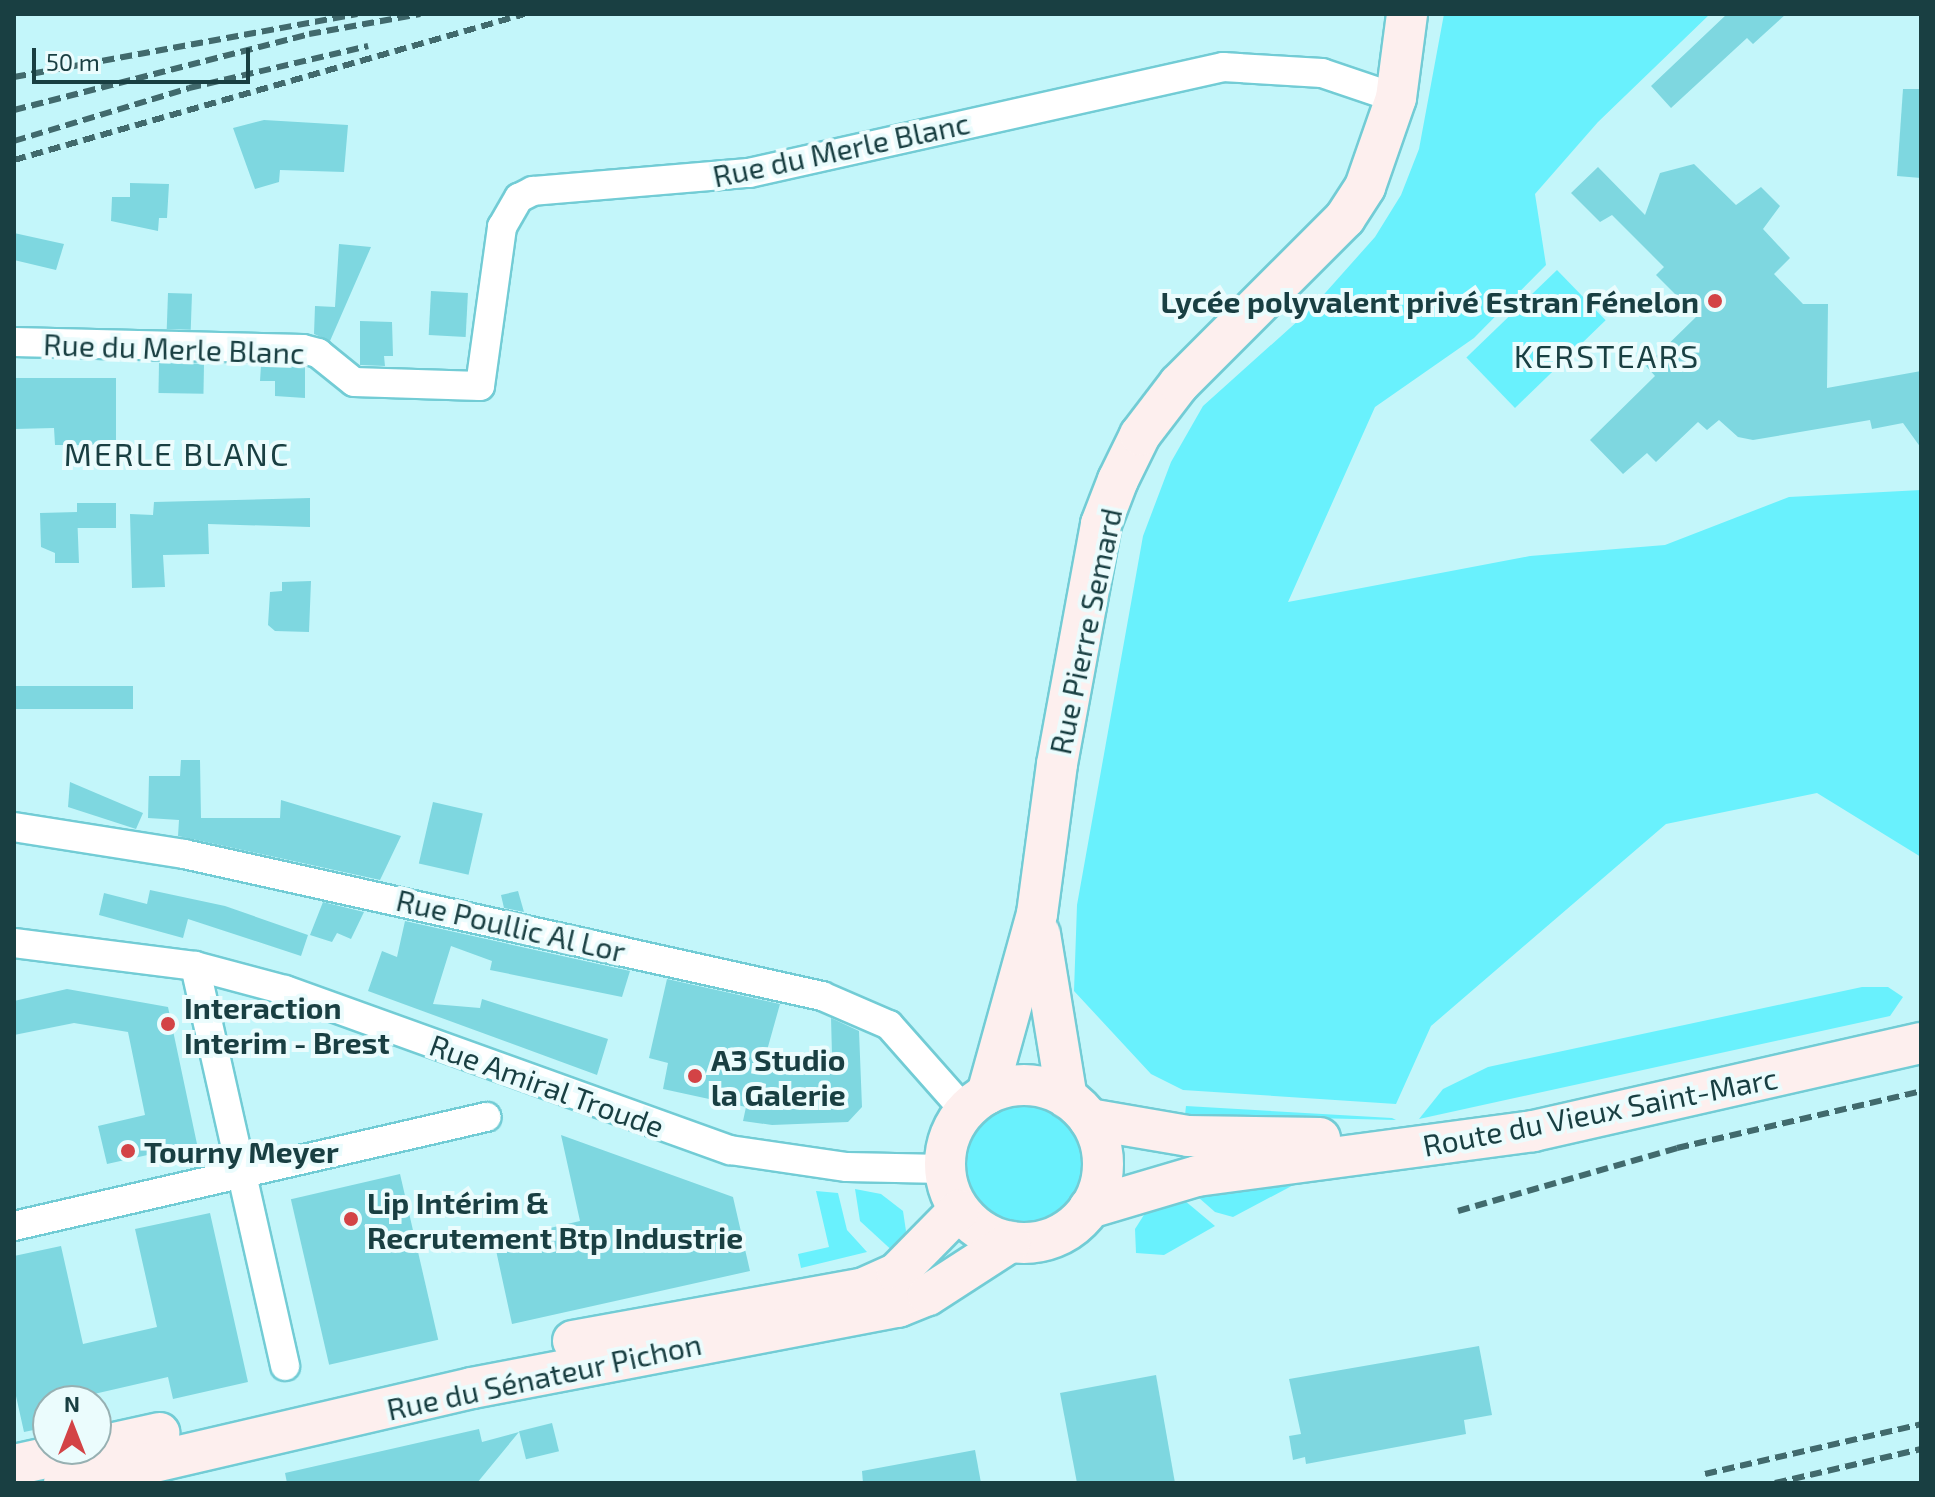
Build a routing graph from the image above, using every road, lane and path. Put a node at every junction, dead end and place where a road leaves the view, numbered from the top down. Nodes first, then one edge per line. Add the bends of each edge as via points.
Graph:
1 (1407, 14) edge
2 (1396, 98) junction
3 (14, 342) edge
4 (14, 827) edge
5 (1037, 914) junction
6 (14, 943) edge
7 (195, 966) junction
8 (1921, 1027) edge
9 (1921, 1043) edge
10 (976, 1102) junction
11 (1078, 1108) junction
12 (487, 1117) dead end
13 (944, 1169) junction
14 (243, 1173) junction
15 (1089, 1208) junction
16 (959, 1210) junction
17 (14, 1226) edge
18 (1010, 1242) junction
19 (285, 1366) dead end
20 (112, 1443) edge
21 (64, 1483) edge

1 - 2 main road, Rue Pierre Semard
2 - 3 street, Rue du Merle Blanc via 1322,73 1223,67 749,173 533,191 519,198 502,227 480,386 354,382 318,353 303,349
2 - 5 main road, Rue Pierre Semard via 1381,151 1345,218 1179,384 1140,435 1118,480 1093,569
4 - 10 street, Rue Poullic Al Lor via 199,857 822,996 889,1025
5 - 10 main road, Rue Pierre Semard
5 - 11 main road, Rue Pierre Semard
6 - 7 street, Rue Amiral Troude
7 - 13 street, Rue Amiral Troude via 285,990 730,1150 847,1167
7 - 14 street
8 - 11 main road, Route du Vieux Saint-Marc via 1461,1128 1302,1139 1202,1137
9 - 15 main road, Route du Vieux Saint-Marc via 1533,1131 1197,1176
10 - 11 main road via 1031,1085
10 - 13 main road via 949,1138
11 - 15 main road via 1102,1154
12 - 14 street
13 - 16 main road
14 - 17 street
14 - 19 street
15 - 18 main road via 1060,1234
16 - 18 main road via 973,1225
16 - 20 main road, Rue du Sénateur Pichon via 897,1273 864,1288 638,1326
18 - 21 main road, Rue du Sénateur Pichon via 928,1295 898,1307 472,1388

